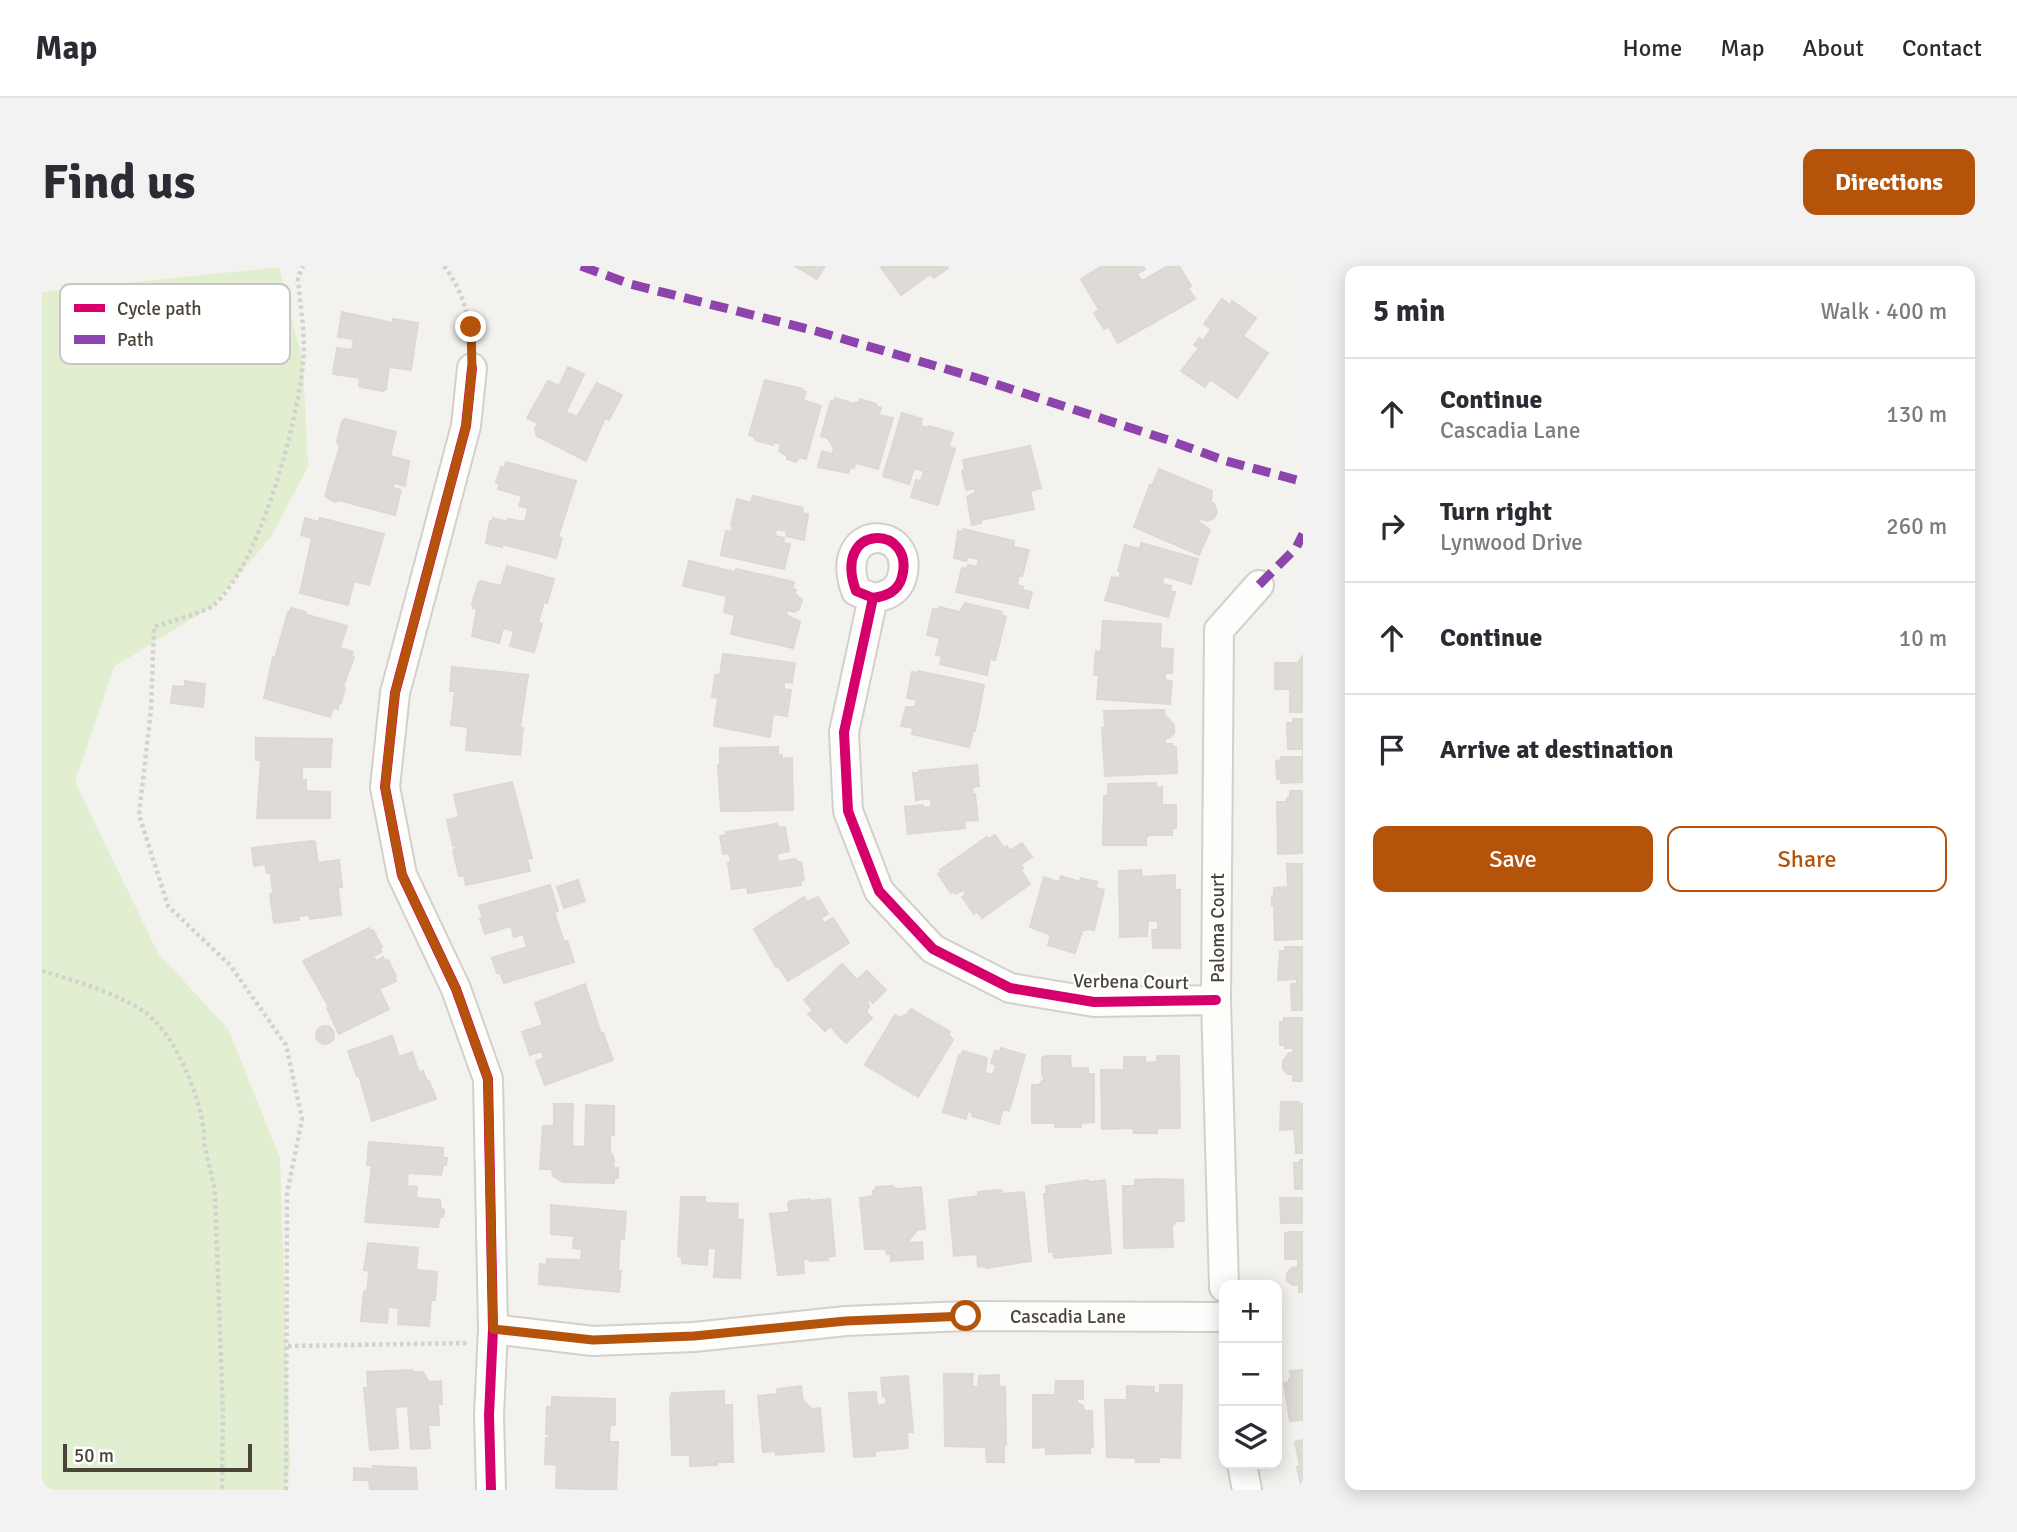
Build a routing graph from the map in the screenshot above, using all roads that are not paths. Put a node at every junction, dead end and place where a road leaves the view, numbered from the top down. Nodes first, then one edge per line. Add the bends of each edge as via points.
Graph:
1 (472, 368) road end
2 (1259, 585) dead end
3 (873, 598) dead end
4 (1216, 1000) junction
5 (1224, 1280) edge
6 (1219, 1317) edge
7 (493, 1329) junction
8 (1243, 1469) edge
9 (491, 1490) edge
10 (1247, 1490) edge

1 - 7 street via 466,426 395,693 385,787 402,875 456,989 488,1079
2 - 4 street, Paloma Court via 1219,630
3 - 4 street, Verbena Court via 844,732 848,811 879,891 933,949 1010,988 1094,1002
4 - 5 street, Paloma Court
6 - 7 street, Cascadia Lane via 966,1316 593,1340
7 - 9 street
8 - 10 street

